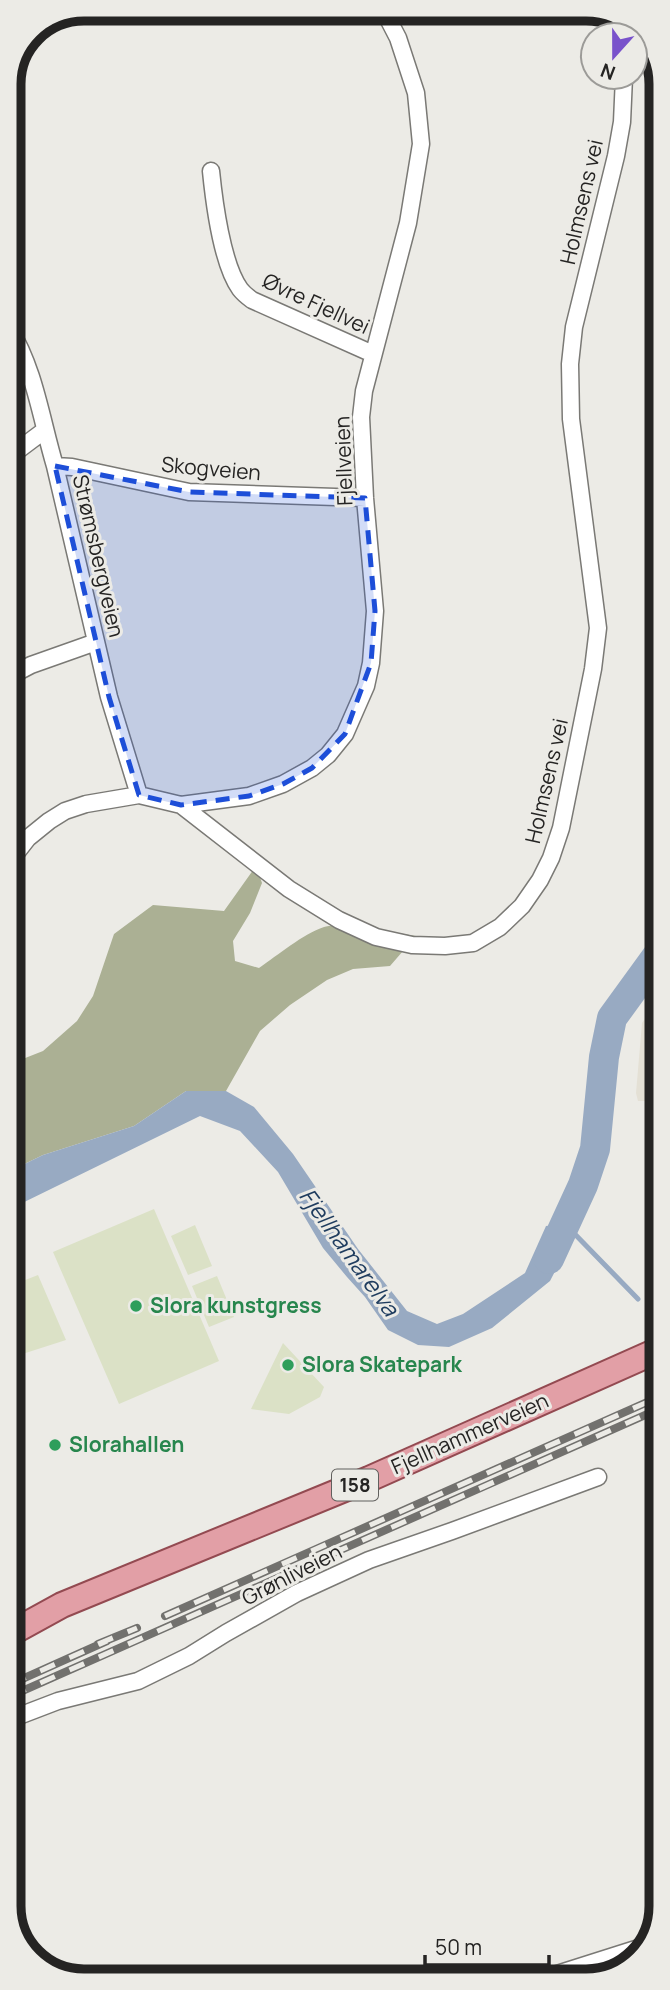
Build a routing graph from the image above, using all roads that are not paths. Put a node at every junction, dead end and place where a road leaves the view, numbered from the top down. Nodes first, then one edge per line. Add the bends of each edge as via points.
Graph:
1 (389, 21) edge
2 (624, 91) edge
3 (211, 171) dead end
4 (21, 351) edge
5 (373, 354) junction
6 (45, 430) junction
7 (21, 448) edge
8 (55, 466) junction
9 (365, 498) junction
10 (96, 642) junction
11 (21, 670) edge
12 (139, 795) junction
13 (181, 805) junction
14 (21, 847) edge
15 (649, 1356) edge
16 (598, 1477) dead end
17 (62, 1605) junction
18 (21, 1616) edge
19 (21, 1628) edge
20 (21, 1715) edge
21 (630, 1951) edge
22 (572, 1969) edge

1 - 5 street, Fjellveien via 416,93 421,145 408,223
2 - 13 street, Holmsens vei via 616,156 574,327 570,364 571,419 598,628 561,828 540,880 500,927 473,943 412,945 376,937 339,920 289,889
3 - 5 street, Øvre Fjellvei via 222,240 240,290 252,300
4 - 6 street, Strømsbergveien via 33,378
5 - 9 street, Fjellveien via 361,417
6 - 7 street
6 - 8 street, Strømsbergveien
8 - 9 street, Skogveien via 189,492
8 - 10 street, Strømsbergveien
9 - 13 street, Fjellveien via 375,611 372,663 345,734 312,768 283,784 249,796
10 - 11 street
10 - 12 street, Strømsbergveien
12 - 13 street, Holmsens vei
12 - 14 street, Holmsens vei via 65,811
15 - 17 main road, Fjellhammerveien / 158 via 369,1479
16 - 20 street, Grønliveien via 369,1559 297,1593 138,1681
17 - 18 main road, Fjellhammerveien / 158
17 - 19 main road, Fjellhammerveien / 158
21 - 22 street

